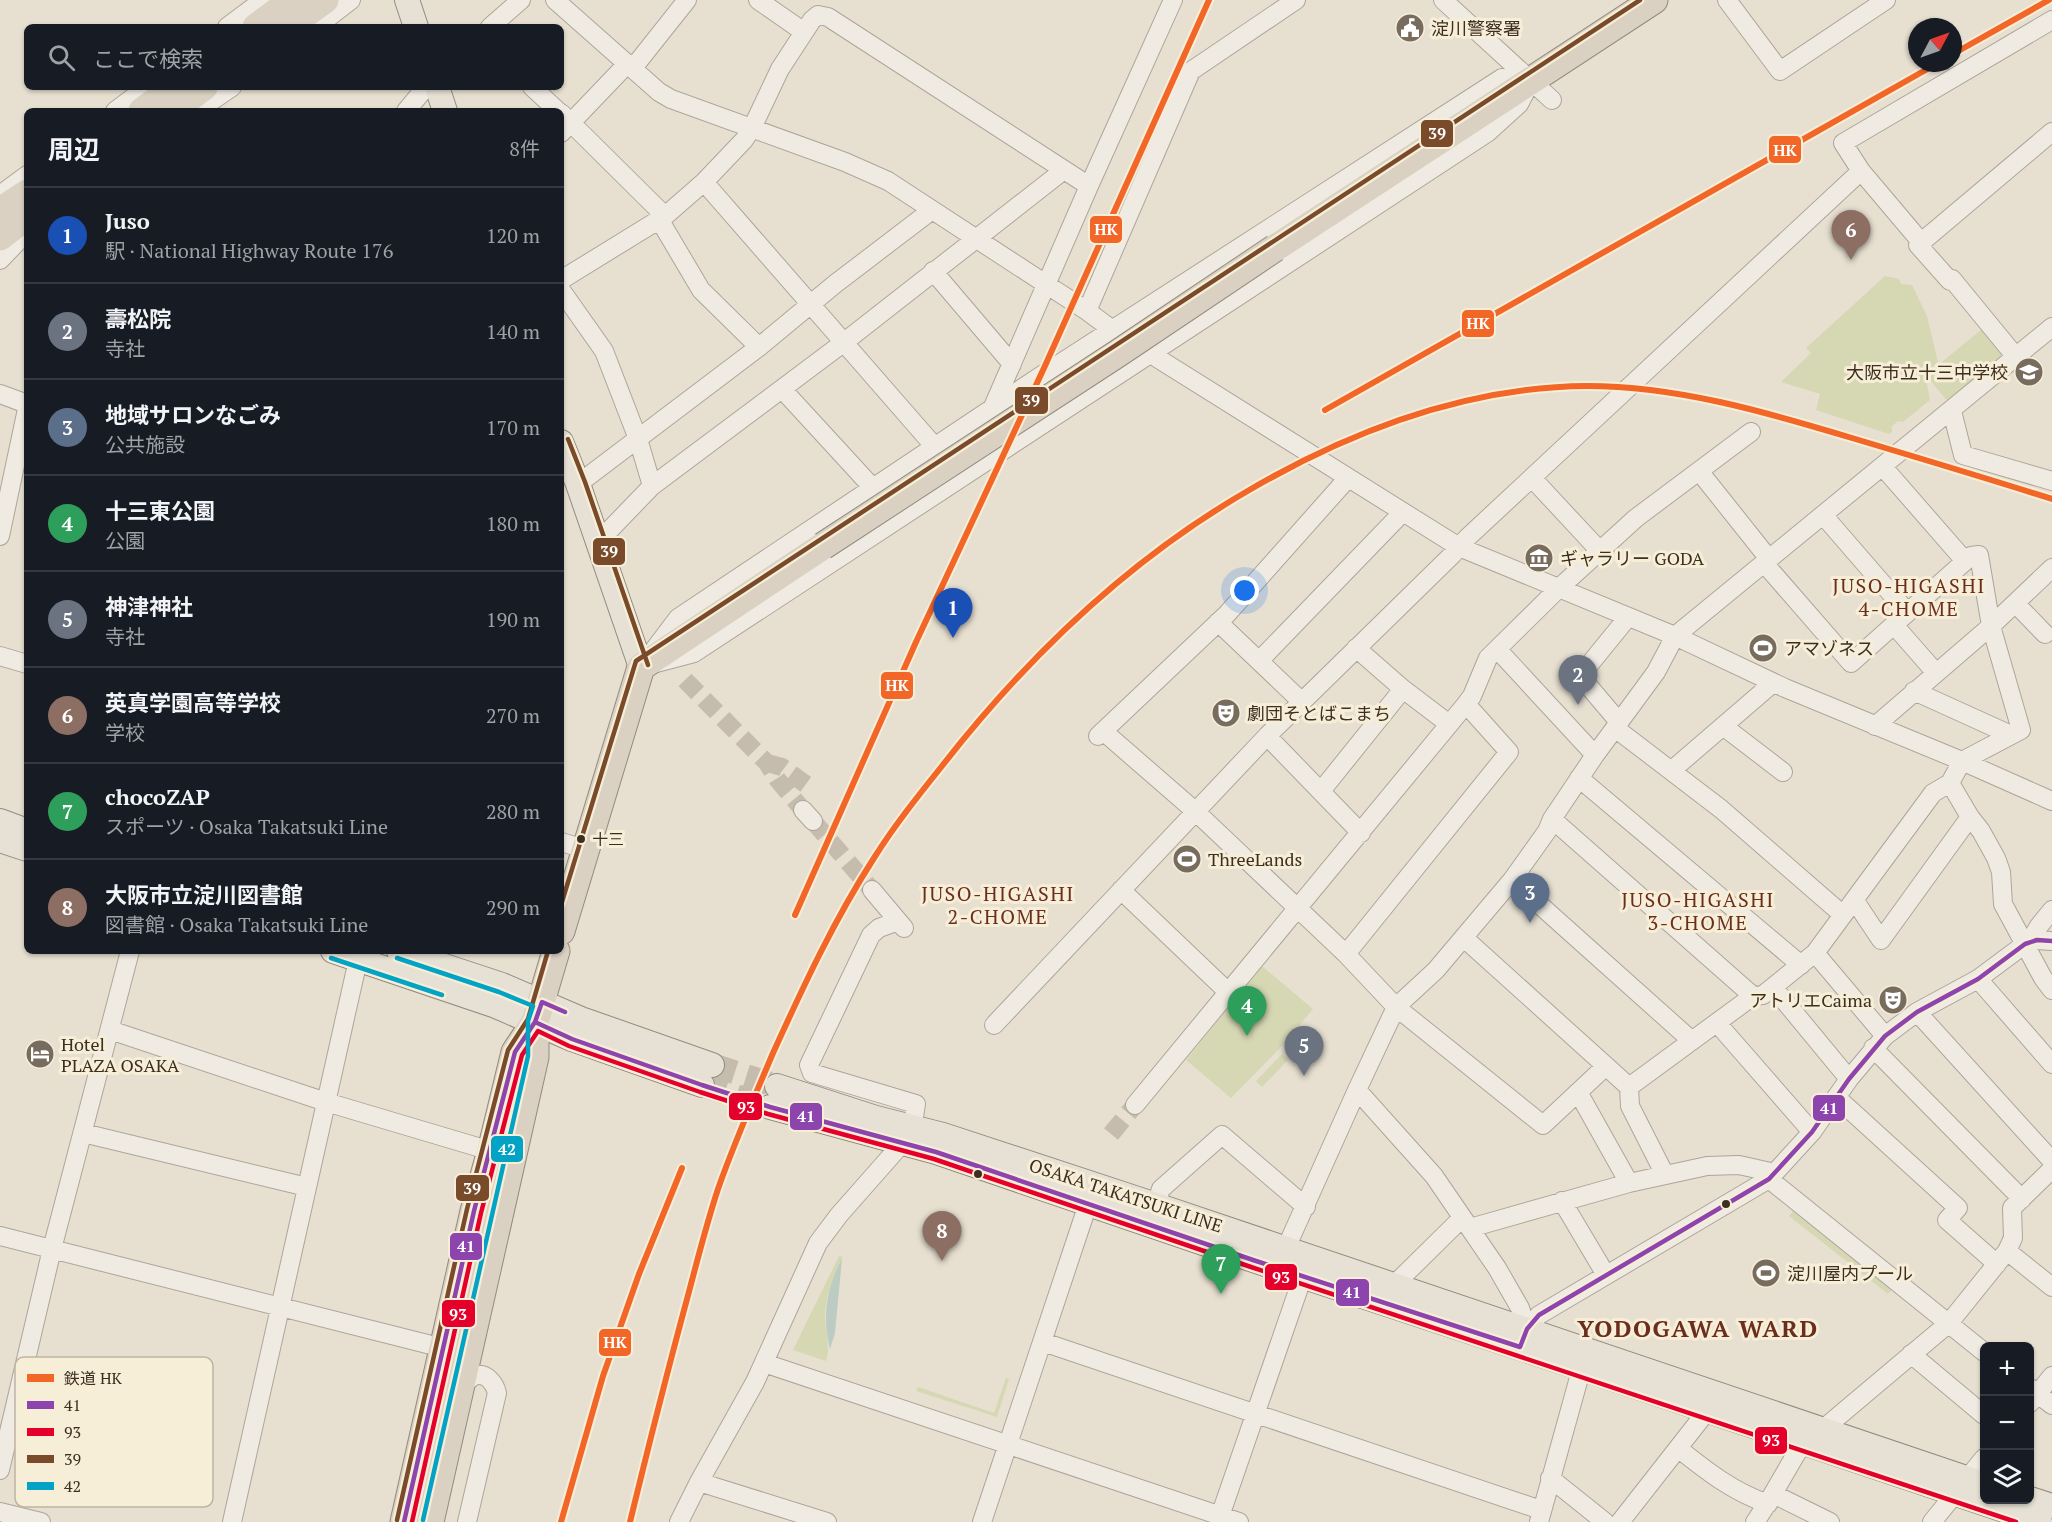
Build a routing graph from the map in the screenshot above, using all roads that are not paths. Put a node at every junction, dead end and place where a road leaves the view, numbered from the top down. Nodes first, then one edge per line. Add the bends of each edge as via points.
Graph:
1 (263, 0) edge
2 (292, 0) edge
3 (325, 0) edge
4 (351, 0) edge
5 (407, 0) edge
6 (521, 0) edge
7 (555, 0) edge
8 (687, 0) edge
9 (758, 0) edge
10 (1173, 0) edge
11 (1296, 0) edge
12 (1443, 0) edge
13 (1654, 0) edge
14 (1728, 0) edge
15 (1886, 0) edge
16 (2052, 20) edge
17 (231, 24) edge
18 (260, 24) edge
19 (291, 24) edge
20 (320, 24) edge
21 (415, 24) edge
22 (493, 24) edge
23 (804, 32) junction
24 (630, 66) junction
25 (1531, 81) junction
26 (143, 90) edge
27 (171, 90) edge
28 (200, 90) edge
29 (228, 90) edge
30 (424, 90) edge
31 (438, 90) edge
32 (535, 90) edge
33 (1552, 100) dead end
34 (119, 108) edge
35 (146, 108) edge
36 (176, 108) edge
37 (201, 108) edge
38 (408, 108) edge
39 (444, 108) edge
40 (552, 108) edge
41 (564, 119) edge
42 (564, 121) edge
43 (752, 128) junction
44 (2052, 132) edge
45 (1064, 170) junction
46 (1861, 171) junction
47 (24, 177) edge
48 (704, 182) junction
49 (1089, 186) junction
50 (0, 195) edge
51 (24, 195) edge
52 (932, 210) junction
53 (0, 211) edge
54 (662, 217) junction
55 (24, 218) edge
56 (24, 235) edge
57 (0, 237) edge
58 (975, 239) junction
59 (1922, 242) junction
60 (0, 260) edge
61 (933, 271) junction
62 (564, 278) edge
63 (1047, 285) junction
64 (564, 294) edge
65 (811, 305) junction
66 (1087, 311) junction
67 (2052, 327) edge
68 (1114, 331) junction
69 (843, 343) junction
70 (759, 347) junction
71 (1150, 353) junction
72 (2016, 357) junction
73 (1012, 364) junction
74 (782, 389) junction
75 (0, 394) edge
76 (24, 403) edge
77 (992, 409) junction
78 (1952, 411) junction
79 (24, 423) edge
80 (1751, 432) dead end
81 (638, 440) junction
82 (935, 447) junction
83 (564, 449) edge
84 (1883, 467) junction
85 (1699, 471) junction
86 (1348, 478) junction
87 (1532, 478) junction
88 (2052, 481) edge
89 (578, 484) junction
90 (652, 486) junction
91 (873, 488) junction
92 (1402, 513) junction
93 (1823, 515) junction
94 (0, 536) edge
95 (598, 542) junction
96 (1459, 547) junction
97 (1599, 550) junction
98 (1766, 561) junction
99 (1965, 561) junction
100 (2052, 568) edge
101 (1558, 589) junction
102 (2015, 603) junction
103 (1907, 612) junction
104 (1628, 617) junction
105 (1218, 622) junction
106 (1894, 626) junction
107 (1991, 626) junction
108 (2045, 634) dead end
109 (1675, 636) junction
110 (1356, 648) junction
111 (1497, 649) junction
112 (0, 656) edge
113 (1259, 661) junction
114 (24, 663) edge
115 (641, 667) junction
116 (1936, 673) junction
117 (1773, 683) junction
118 (1403, 689) junction
119 (1914, 691) junction
120 (1302, 702) junction
121 (1466, 704) junction
122 (1449, 724) junction
123 (1617, 725) junction
124 (1723, 726) junction
125 (1875, 726) junction
126 (2011, 735) junction
127 (1266, 736) junction
128 (1595, 755) junction
129 (1962, 761) junction
130 (1672, 770) junction
131 (1783, 772) dead end
132 (1579, 778) junction
133 (1950, 783) junction
134 (1321, 791) junction
135 (2052, 801) edge
136 (1195, 810) junction
137 (1970, 817) junction
138 (1552, 819) junction
139 (0, 821) edge
140 (24, 830) edge
141 (1360, 833) junction
142 (0, 840) edge
143 (573, 846) edge
144 (24, 848) edge
145 (1512, 880) junction
146 (872, 890) tunnel mouth
147 (1120, 890) junction
148 (1849, 908) junction
149 (1298, 909) junction
150 (564, 910) edge
151 (2052, 910) edge
152 (1464, 938) junction
153 (2052, 941) edge
154 (2027, 943) junction
155 (129, 954) edge
156 (341, 954) edge
157 (408, 954) edge
158 (555, 954) edge
159 (1346, 954) junction
160 (1808, 959) junction
161 (358, 960) junction
162 (1978, 978) junction
163 (1773, 987) junction
164 (2052, 990) edge
165 (1228, 992) junction
166 (1753, 996) junction
167 (1396, 1006) junction
168 (538, 1012) junction
169 (1917, 1012) junction
170 (1717, 1023) junction
171 (994, 1025) dead end
172 (110, 1030) junction
173 (1692, 1041) junction
174 (1879, 1042) junction
175 (2052, 1064) edge
176 (1606, 1066) junction
177 (707, 1075) tunnel mouth
178 (1849, 1079) junction
179 (1629, 1087) junction
180 (1357, 1090) junction
181 (1578, 1092) junction
182 (773, 1096) tunnel mouth
183 (1836, 1097) junction
184 (326, 1102) junction
185 (1135, 1105) tunnel mouth
186 (83, 1132) junction
187 (1812, 1132) junction
188 (907, 1135) junction
189 (491, 1151) junction
190 (2052, 1168) edge
191 (1665, 1175) junction
192 (1772, 1176) junction
193 (1629, 1184) junction
194 (307, 1188) junction
195 (1159, 1197) junction
196 (2022, 1199) junction
197 (1563, 1201) junction
198 (1088, 1204) junction
199 (1306, 1207) junction
200 (1466, 1223) junction
201 (0, 1236) edge
202 (1286, 1248) junction
203 (52, 1249) junction
204 (2002, 1257) junction
205 (1606, 1275) junction
206 (1303, 1276) junction
207 (1395, 1284) junction
208 (2052, 1287) edge
209 (280, 1307) junction
210 (1948, 1323) junction
211 (1523, 1338) junction
212 (1042, 1342) junction
213 (443, 1348) junction
214 (1980, 1349) edge
215 (1911, 1354) junction
216 (27, 1357) edge
217 (1584, 1358) junction
218 (764, 1363) junction
219 (2052, 1376) edge
220 (2034, 1393) edge
221 (460, 1394) junction
222 (2034, 1396) edge
223 (2052, 1405) edge
224 (15, 1406) edge
225 (1707, 1411) junction
226 (1980, 1411) edge
227 (1255, 1413) junction
228 (1812, 1437) junction
229 (1008, 1444) junction
230 (1679, 1449) junction
231 (1980, 1465) edge
232 (0, 1470) edge
233 (1550, 1478) junction
234 (699, 1482) junction
235 (1969, 1486) edge
236 (1770, 1499) junction
237 (2034, 1500) edge
238 (2052, 1506) edge
239 (0, 1512) edge
240 (1540, 1516) edge
241 (1219, 1519) edge
242 (1618, 1521) edge
243 (40, 1522) edge
244 (232, 1522) edge
245 (404, 1522) edge
246 (430, 1522) edge
247 (467, 1522) edge
248 (680, 1522) edge
249 (827, 1522) edge
250 (982, 1522) edge
251 (1239, 1522) edge
252 (1755, 1522) edge
253 (1830, 1522) edge
254 (1932, 1522) edge
255 (2040, 1522) edge

1 - 17 street
2 - 18 highway
3 - 19 highway
4 - 20 street
5 - 21 main road
6 - 22 street
7 - 24 street
8 - 24 street
9 - 23 street
10 - 49 street
11 - 66 street via 1191,71
12 - 25 street
13 - 25 highway
14 - 15 street via 1780,71
16 - 46 street via 1843,143
23 - 43 street via 780,69
23 - 45 street via 818,15 828,17
24 - 41 street
24 - 43 street via 670,99
25 - 33 street
25 - 68 street via 1502,78
25 - 71 street via 1518,104 1487,133
25 - 115 highway, bridge
26 - 34 street
27 - 35 highway
28 - 36 highway
29 - 37 street
30 - 38 street
31 - 39 main road
32 - 40 street
42 - 54 street
43 - 48 street
43 - 52 street via 867,171
44 - 59 street
45 - 49 street
45 - 58 street
46 - 59 street
46 - 87 street
47 - 50 street
48 - 54 street
48 - 65 street
49 - 63 street
51 - 53 highway
52 - 58 street
52 - 65 street
54 - 62 street
54 - 70 street via 701,290
55 - 57 highway
56 - 60 street
58 - 61 street
58 - 63 street
59 - 72 street via 1918,245 1952,279
61 - 69 street
61 - 73 street
63 - 66 street
63 - 73 street
64 - 81 street via 603,351
65 - 69 street
65 - 70 street
66 - 68 street
67 - 72 street
68 - 71 street
68 - 77 street
69 - 74 street
69 - 82 street
70 - 81 street
71 - 86 street
71 - 115 street via 694,653
72 - 78 street
73 - 77 street
74 - 90 street
74 - 91 street
75 - 76 street
77 - 82 street
78 - 84 street
78 - 88 street via 1963,455
79 - 94 street
80 - 85 street
81 - 89 street
81 - 90 street
82 - 91 street
83 - 89 main road
84 - 93 street
84 - 99 street
85 - 97 street
85 - 98 street
86 - 92 street
86 - 105 street
87 - 96 street
87 - 97 street
89 - 95 main road
90 - 95 street
91 - 115 street via 678,618
92 - 96 street
92 - 113 street
93 - 98 street
93 - 103 street
95 - 115 main road
96 - 101 street
96 - 110 street
97 - 101 street
98 - 106 street via 1851,663
98 - 109 street
99 - 103 street
99 - 107 street via 1979,555
100 - 102 street
101 - 104 street
101 - 111 street
102 - 107 street
102 - 108 street
103 - 106 street
104 - 109 street
104 - 123 street via 1580,676
105 - 113 street
105 - 136 street via 1100,734
106 - 116 street
107 - 116 street
107 - 126 street via 2021,730
109 - 117 street
109 - 123 street via 1656,672
110 - 118 street
110 - 120 street
111 - 121 street via 1488,658
111 - 128 street
112 - 114 street
113 - 120 street
115 - 143 highway
116 - 119 street
117 - 124 street
117 - 125 street
118 - 122 street
118 - 134 street
119 - 125 street
119 - 126 street
120 - 127 street
121 - 122 street
121 - 159 street via 1509,752
122 - 141 street
123 - 128 street
123 - 130 street
124 - 130 street
124 - 131 street
125 - 129 street
126 - 129 street
127 - 134 street
127 - 136 street
128 - 132 street
129 - 133 street
129 - 135 street
130 - 148 street
132 - 138 street
132 - 160 street
133 - 137 street
133 - 148 street via 1933,793
134 - 141 street
136 - 147 street
136 - 149 street
137 - 148 street via 1881,940
137 - 154 street via 1996,858 2003,904
138 - 145 street
138 - 166 street
139 - 140 main road
141 - 149 street
142 - 144 main road
143 - 150 highway
145 - 152 street
145 - 173 street
146 - 188 street via 901,925 879,927 871,935 809,1065 812,1073 916,1104
147 - 165 street
147 - 171 street
148 - 160 street
149 - 159 street
149 - 165 street
151 - 154 street
152 - 167 street
152 - 176 street
153 - 154 street
154 - 162 street
154 - 164 street
155 - 172 street
156 - 161 main road
157 - 168 main road via 502,985
158 - 168 highway
159 - 167 street
160 - 163 street
160 - 174 street
161 - 168 main road via 496,1006
161 - 184 street
162 - 169 street
162 - 175 street
163 - 166 street via 1763,995
163 - 178 street
165 - 185 street
166 - 170 street
167 - 180 street
167 - 181 street via 1543,1125
168 - 177 main road via 580,1019
168 - 189 highway via 515,1052
168 - 221 highway via 535,1057
169 - 174 street
169 - 190 street
170 - 173 street
170 - 187 street
172 - 184 street
172 - 186 street
173 - 179 street
174 - 178 street
174 - 196 street
176 - 179 street
176 - 181 street
178 - 183 street
179 - 191 street via 1630,1106
180 - 199 street
180 - 200 street via 1425,1164
181 - 193 street
182 - 188 main road, OSAKA TAKATSUKI LINE
183 - 187 street
183 - 204 street via 1958,1208 1947,1220
184 - 189 street
184 - 194 street
186 - 194 street
186 - 203 street
187 - 192 street
188 - 195 main road, OSAKA TAKATSUKI LINE via 943,1134
188 - 198 main road, OSAKA TAKATSUKI LINE via 936,1152
188 - 218 street via 818,1243
189 - 213 highway
190 - 196 street
191 - 192 street via 1728,1164 1749,1166
191 - 193 street
192 - 205 street
192 - 210 street
193 - 197 street
194 - 209 street
195 - 199 street via 1222,1135
195 - 202 main road, OSAKA TAKATSUKI LINE
196 - 204 street via 2012,1208 2013,1238
197 - 200 street
197 - 205 street
198 - 206 main road, OSAKA TAKATSUKI LINE
198 - 212 street
199 - 202 street
200 - 207 street
200 - 211 street via 1520,1308
201 - 203 street
202 - 206 street
202 - 207 main road, OSAKA TAKATSUKI LINE
203 - 209 street
203 - 216 street
204 - 208 street
204 - 210 street
205 - 211 street via 1539,1315
206 - 211 main road, OSAKA TAKATSUKI LINE
206 - 227 street
207 - 211 main road, OSAKA TAKATSUKI LINE
209 - 213 street
209 - 244 street
210 - 214 street
210 - 215 street
211 - 217 main road, OSAKA TAKATSUKI LINE
212 - 227 street
212 - 229 street
213 - 245 highway
215 - 226 street
215 - 228 street
217 - 225 main road, OSAKA TAKATSUKI LINE
217 - 228 main road, OSAKA TAKATSUKI LINE
217 - 233 street
218 - 229 street
218 - 234 street
219 - 220 street
221 - 246 highway
221 - 247 street via 474,1376 482,1375 495,1385 497,1393
222 - 223 street
224 - 232 street
225 - 228 main road, OSAKA TAKATSUKI LINE
225 - 230 street
227 - 240 street
227 - 241 street
228 - 235 main road, OSAKA TAKATSUKI LINE
228 - 236 street via 1784,1471
229 - 241 street
229 - 250 street
230 - 236 street via 1721,1482 1748,1497
230 - 242 street
231 - 235 street
233 - 240 street
233 - 242 street
234 - 248 street
234 - 249 street
235 - 254 street
235 - 255 main road, OSAKA TAKATSUKI LINE
236 - 252 street
236 - 253 street
237 - 238 main road
239 - 243 street
241 - 251 street

